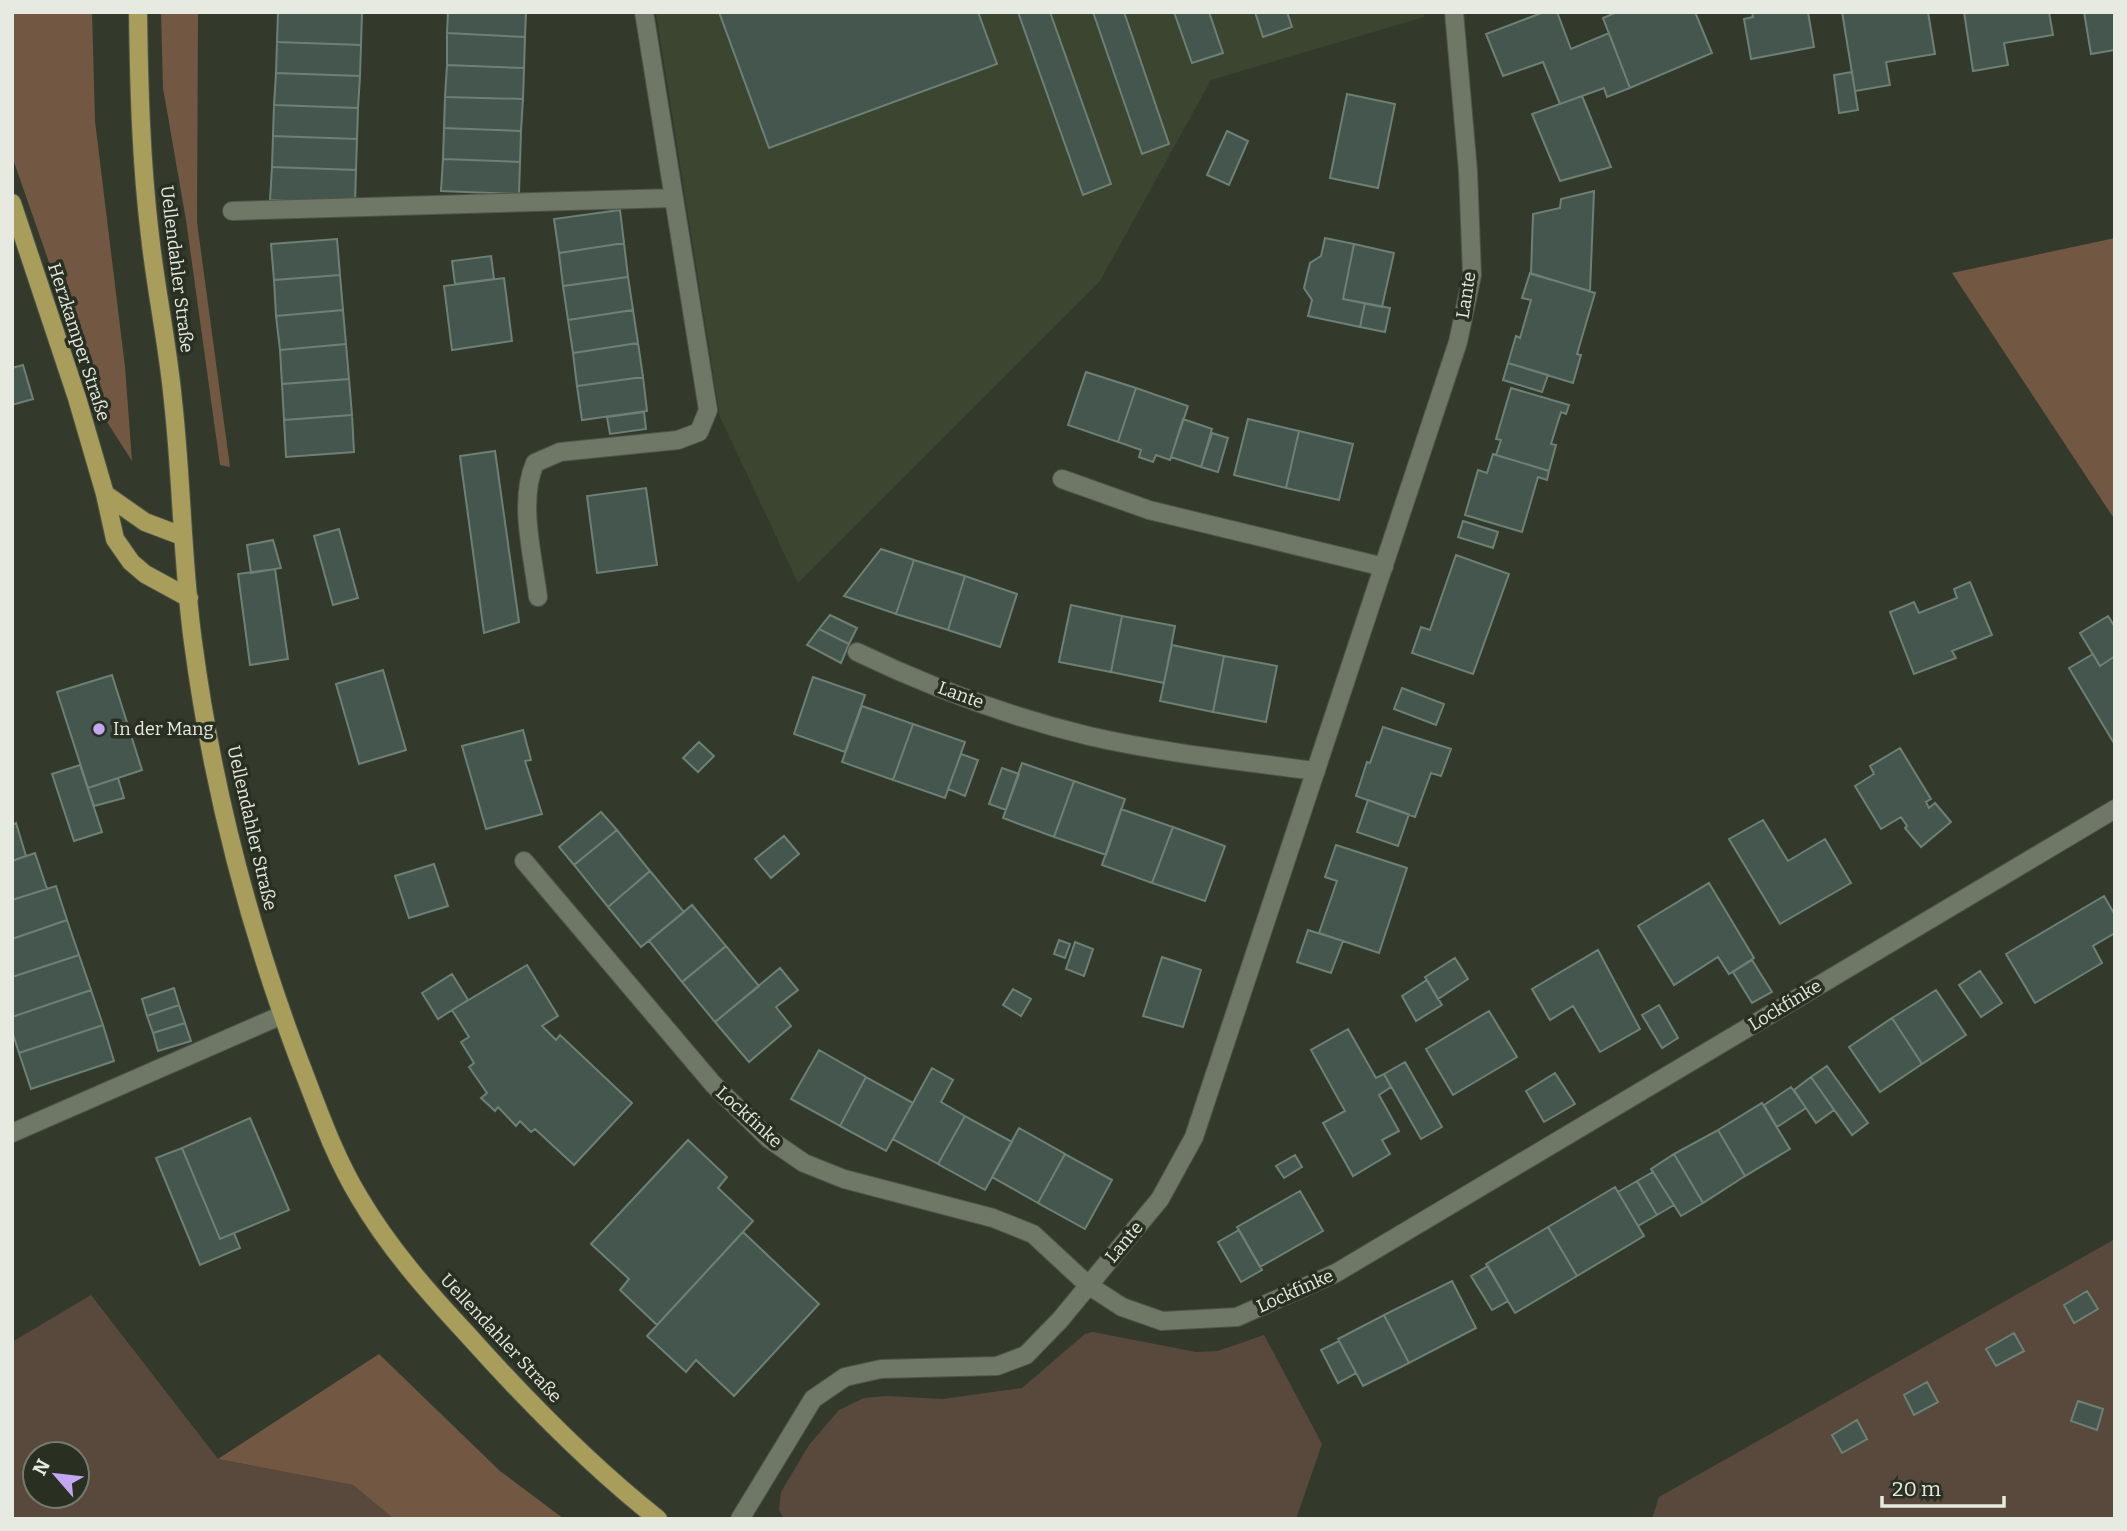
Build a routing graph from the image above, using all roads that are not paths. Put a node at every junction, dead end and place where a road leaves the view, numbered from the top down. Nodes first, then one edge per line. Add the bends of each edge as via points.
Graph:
1 (138, 12) edge
2 (644, 12) edge
3 (1454, 12) edge
4 (673, 198) junction
5 (12, 203) edge
6 (232, 211) dead end
7 (1062, 479) dead end
8 (105, 494) junction
9 (182, 536) junction
10 (1384, 567) junction
11 (538, 597) dead end
12 (189, 598) junction
13 (857, 652) dead end
14 (1317, 771) junction
15 (2115, 809) edge
16 (524, 861) dead end
17 (282, 1015) junction
18 (12, 1133) edge
19 (1088, 1285) junction
20 (658, 1519) edge
21 (740, 1519) edge

1 - 9 main road, Uellendahler Straße via 140,139 173,401
2 - 4 street
3 - 10 street, Lante via 1472,275 1458,342
4 - 6 street
4 - 11 street via 708,410 699,432 678,440 560,452 535,463 526,499
5 - 8 main road, Herzkamper Straße
7 - 10 street via 1149,510
8 - 9 main road via 145,522
8 - 12 main road, Herzkamper Straße via 115,539 131,562
9 - 12 main road, Uellendahler Straße
10 - 14 street, Lante
12 - 17 main road, Uellendahler Straße via 208,733 233,850
13 - 14 street, Lante via 976,702 1087,735 1178,753
14 - 19 street, Lante via 1194,1137 1160,1199
15 - 19 street, Lockfinke via 1336,1273 1237,1317 1195,1321 1162,1321 1122,1307
16 - 19 street, Lockfinke via 713,1084 769,1139 804,1163 844,1180 993,1218 1033,1234
17 - 18 street
17 - 20 main road, Uellendahler Straße via 327,1132 358,1196 405,1265 554,1427
19 - 21 street, Lante via 1026,1355 997,1366 881,1369 845,1377 813,1399

